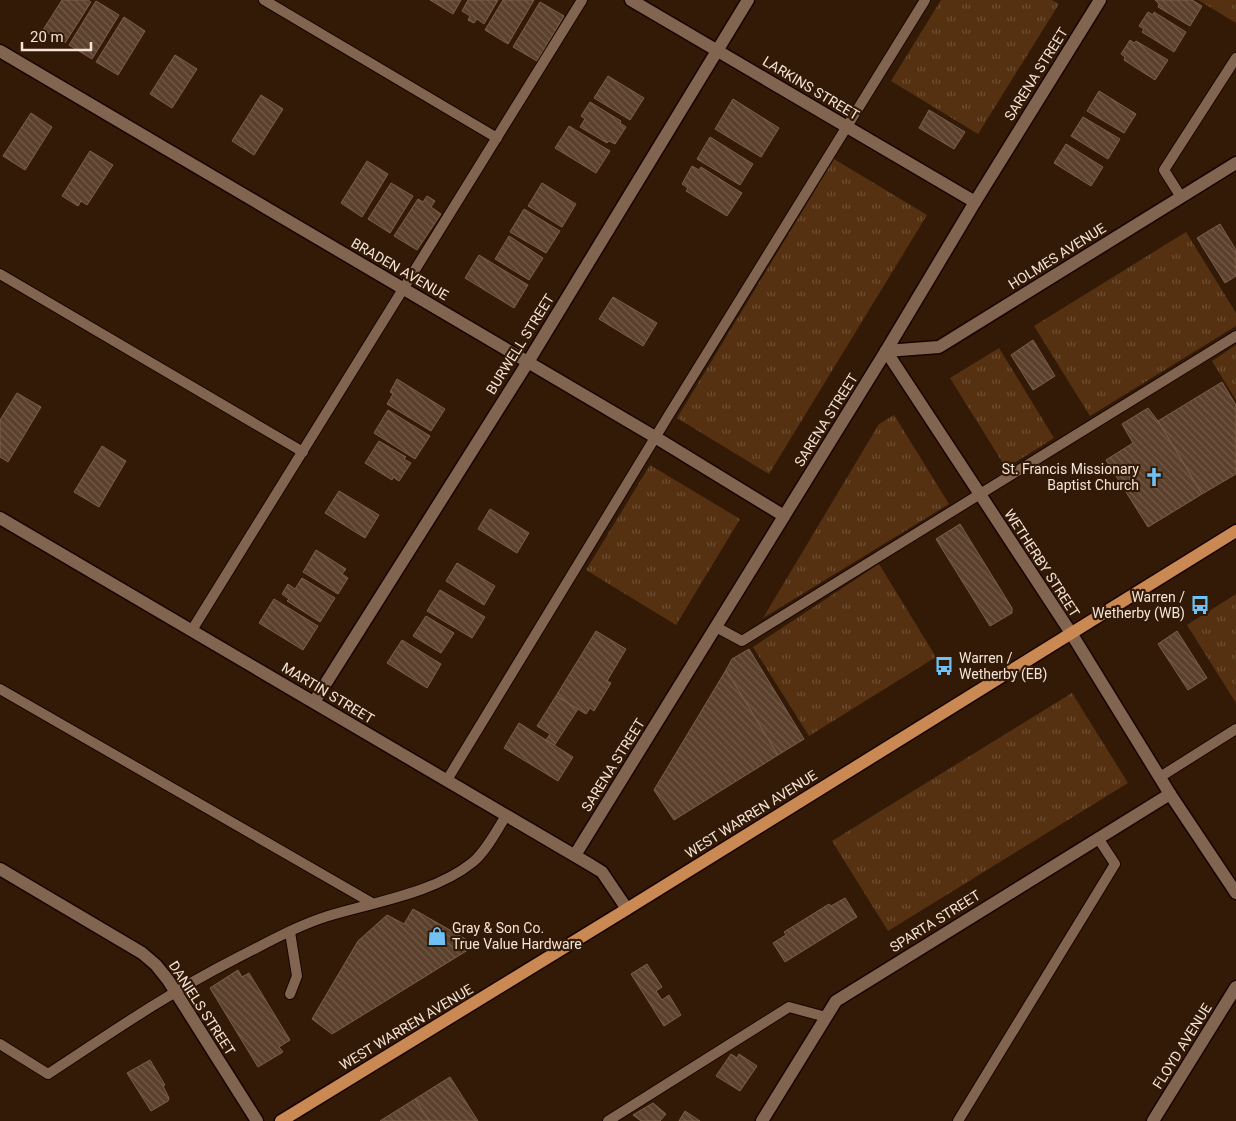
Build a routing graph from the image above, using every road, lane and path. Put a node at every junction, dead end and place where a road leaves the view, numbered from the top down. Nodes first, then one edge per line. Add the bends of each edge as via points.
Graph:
1 (264, 0) edge
2 (582, 0) edge
3 (632, 0) edge
4 (748, 0) edge
5 (924, 0) edge
6 (1100, 0) edge
7 (717, 50) junction
8 (0, 51) edge
9 (1236, 58) edge
10 (847, 126) junction
11 (497, 138) junction
12 (1236, 163) edge
13 (1181, 197) junction
14 (974, 202) junction
15 (0, 274) edge
16 (404, 289) junction
17 (1236, 336) edge
18 (886, 351) junction
19 (528, 362) junction
20 (655, 437) junction
21 (303, 452) junction
22 (980, 495) junction
23 (784, 516) junction
24 (0, 518) edge
25 (1236, 532) edge
26 (716, 627) junction
27 (192, 630) junction
28 (1071, 633) junction
29 (0, 689) edge
30 (314, 702) junction
31 (1236, 729) edge
32 (1160, 776) junction
33 (447, 780) junction
34 (1170, 794) junction
35 (506, 816) junction
36 (1098, 838) junction
37 (575, 855) junction
38 (0, 868) edge
39 (1236, 893) edge
40 (372, 903) junction
41 (627, 909) junction
42 (290, 932) junction
43 (1236, 987) edge
44 (176, 992) junction
45 (290, 994) dead end
46 (826, 1017) junction
47 (0, 1044) edge
48 (256, 1121) edge
49 (281, 1121) edge
50 (608, 1121) edge
51 (762, 1121) edge
52 (958, 1121) edge
53 (1153, 1121) edge

1 - 11 lane
2 - 11 lane
3 - 7 street, LARKINS STREET
4 - 7 street, BURWELL STREET
5 - 10 lane
6 - 14 street, SARENA STREET
7 - 10 street, LARKINS STREET
7 - 19 street, BURWELL STREET
8 - 16 street, BRADEN AVENUE
9 - 13 lane via 1164,170
10 - 14 street, LARKINS STREET
10 - 20 lane
11 - 16 lane
12 - 13 street, HOLMES AVENUE
13 - 18 street, HOLMES AVENUE via 939,346
14 - 18 street, SARENA STREET
15 - 21 lane
16 - 19 street, BRADEN AVENUE
16 - 21 lane
17 - 22 lane
18 - 22 street, WETHERBY STREET
18 - 23 street, SARENA STREET
19 - 20 street, BRADEN AVENUE
19 - 30 street, BURWELL STREET
20 - 23 street, BRADEN AVENUE
20 - 33 lane
21 - 27 lane
22 - 26 lane via 742,641
22 - 28 street, WETHERBY STREET
23 - 26 street, SARENA STREET
24 - 27 street, MARTIN STREET
25 - 28 main road, WEST WARREN AVENUE
26 - 37 street, SARENA STREET
27 - 30 street, MARTIN STREET
28 - 32 street, WETHERBY STREET
28 - 41 main road, WEST WARREN AVENUE
29 - 40 lane
30 - 33 street, MARTIN STREET
31 - 32 lane
32 - 34 street, WETHERBY STREET
33 - 35 street, MARTIN STREET
34 - 36 street, SPARTA STREET
34 - 39 street, WETHERBY STREET
35 - 37 street, MARTIN STREET
35 - 40 lane via 484,851 472,862 438,883
36 - 46 street, SPARTA STREET via 836,1001
36 - 52 lane via 1115,864
37 - 41 street, MARTIN STREET via 602,872
38 - 44 street, DANIELS STREET via 142,953 156,965
40 - 42 lane via 327,916
41 - 49 main road, WEST WARREN AVENUE
42 - 44 lane
42 - 45 lane via 297,976
43 - 53 street, FLOYD AVENUE
44 - 47 lane via 48,1074
44 - 48 street, DANIELS STREET
46 - 50 lane via 789,1008
46 - 51 street, SPARTA STREET

